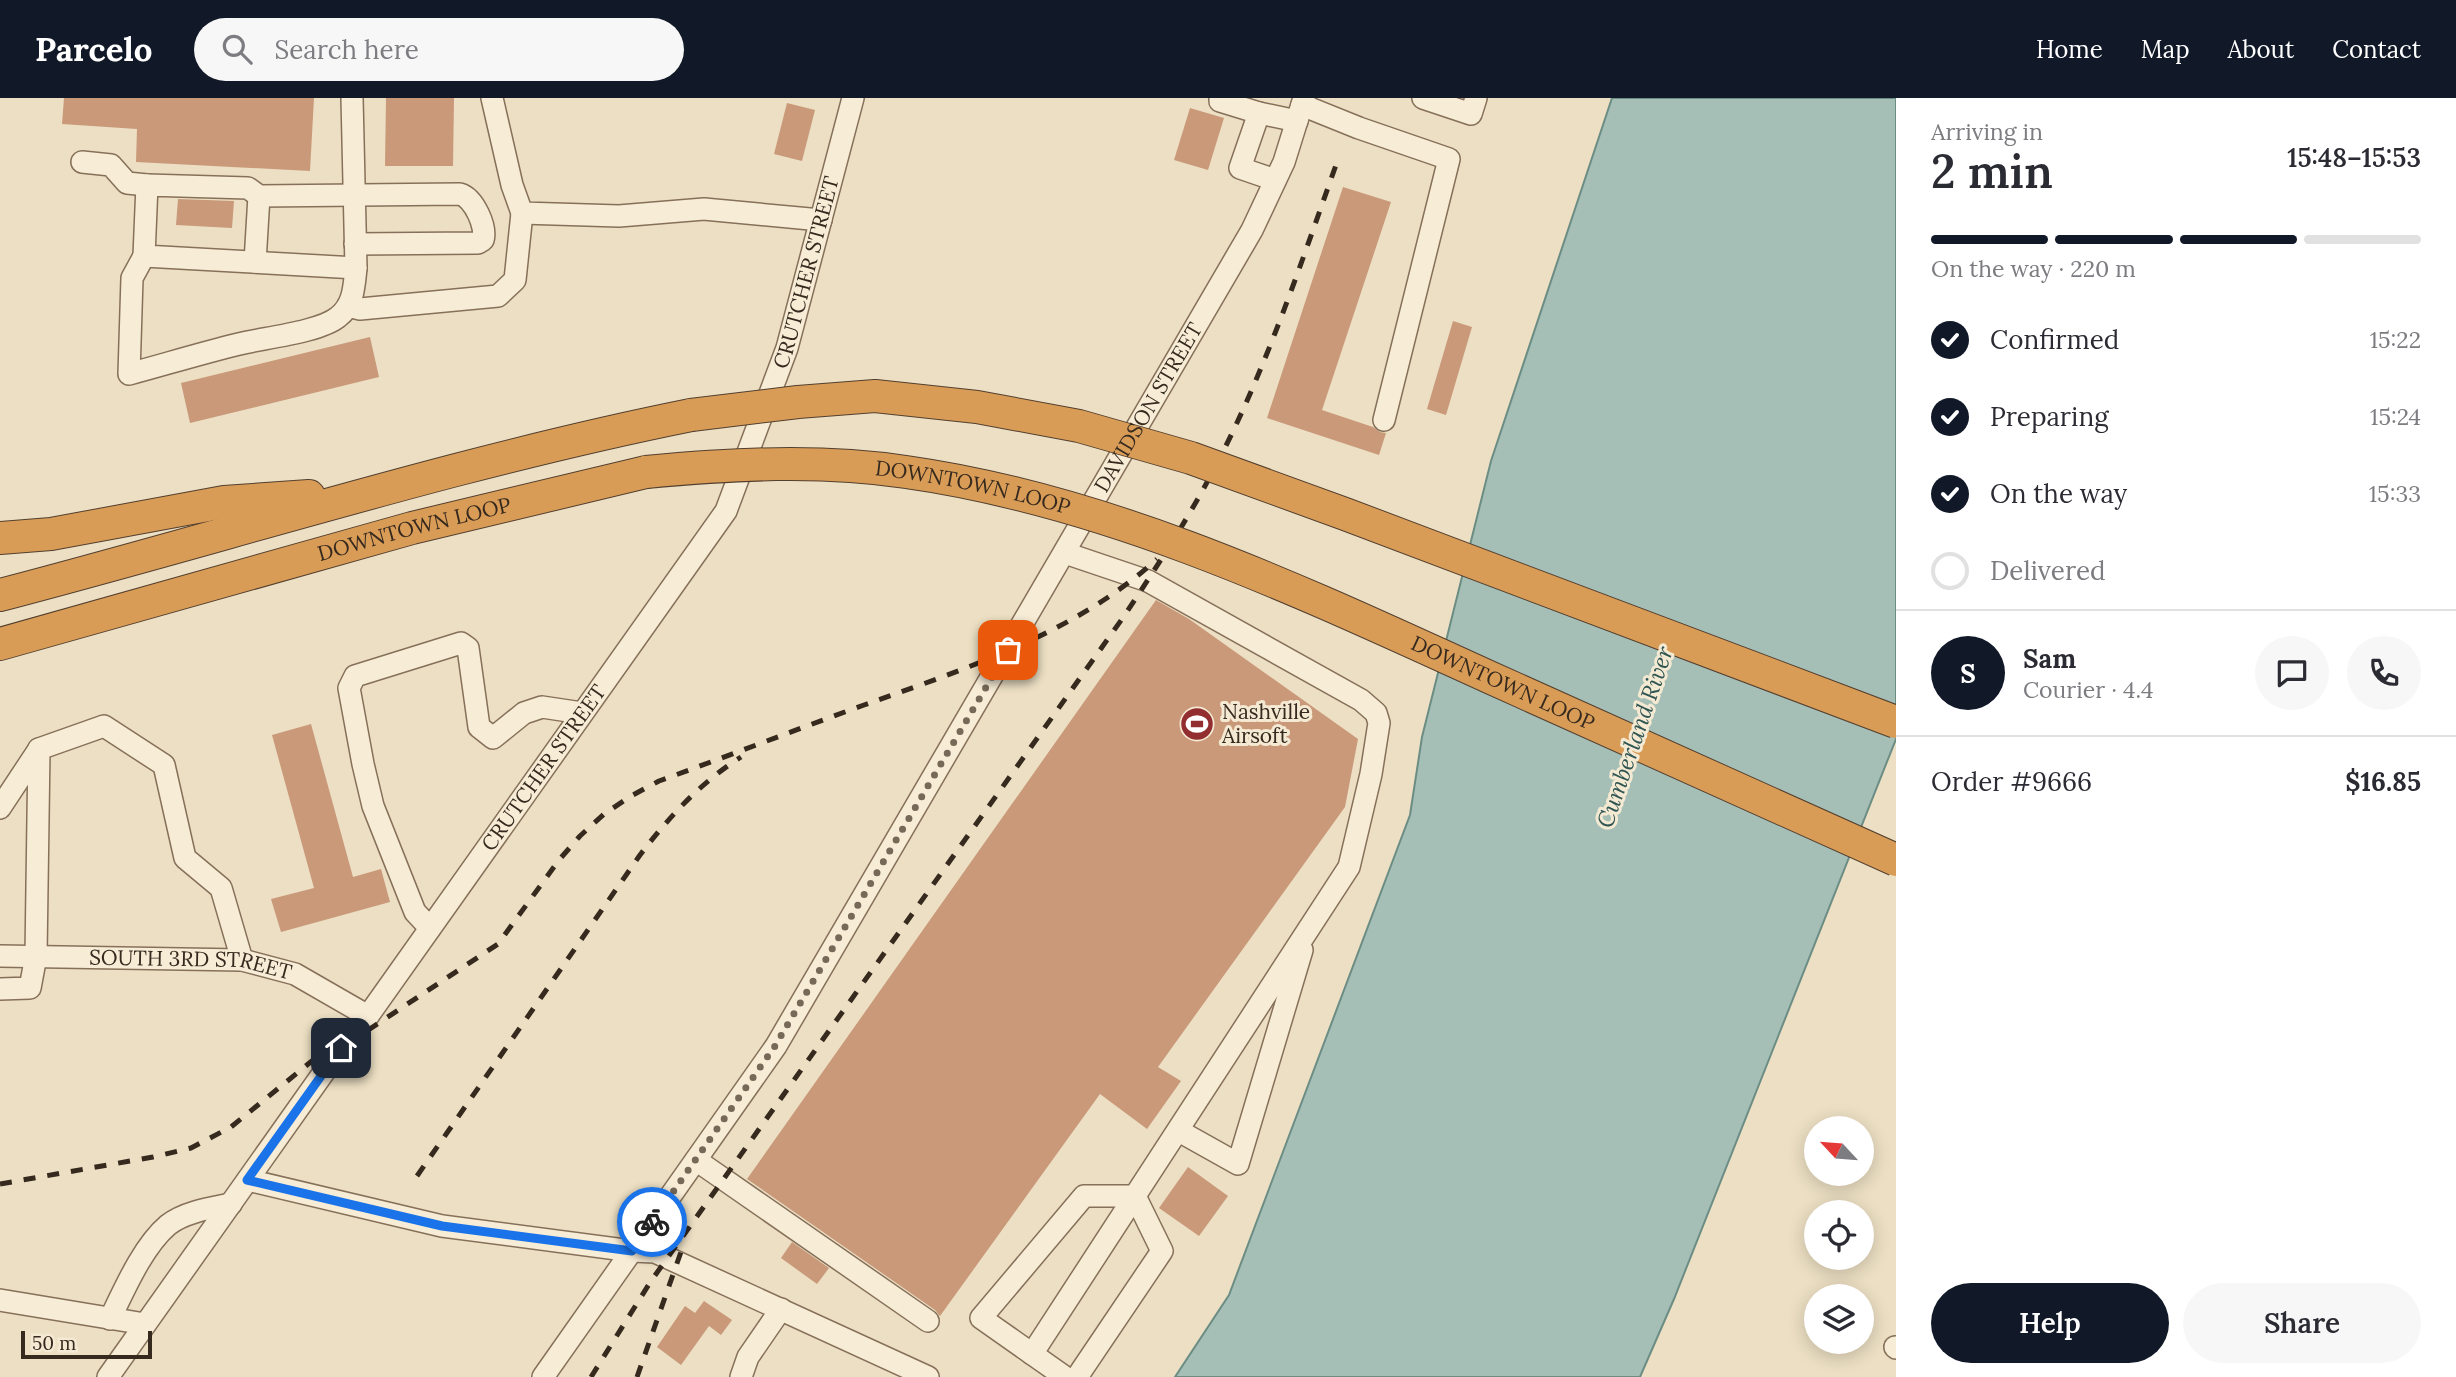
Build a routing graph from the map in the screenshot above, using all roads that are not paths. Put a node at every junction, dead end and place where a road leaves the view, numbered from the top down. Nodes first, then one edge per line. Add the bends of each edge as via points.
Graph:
1 (352, 98) edge
2 (492, 98) edge
3 (853, 98) edge
4 (1220, 98) edge
5 (1423, 98) edge
6 (1476, 98) edge
7 (1301, 108) edge
8 (1259, 113) junction
9 (82, 163) dead end
10 (1275, 180) junction
11 (148, 185) junction
12 (354, 195) junction
13 (259, 196) junction
14 (522, 213) junction
15 (821, 220) junction
16 (355, 244) junction
17 (144, 256) junction
18 (255, 262) junction
19 (356, 268) junction
20 (348, 306) junction
21 (1384, 420) dead end
22 (381, 491) junction
23 (0, 538) edge
24 (1065, 553) junction
25 (0, 594) edge
26 (0, 644) edge
27 (582, 713) junction
28 (1896, 722) edge
29 (38, 749) junction
30 (0, 808) edge
31 (1896, 860) edge
32 (1310, 925) junction
33 (430, 928) junction
34 (0, 956) edge
35 (36, 956) junction
36 (242, 960) junction
37 (0, 989) edge
38 (368, 1016) junction
39 (1179, 1131) junction
40 (695, 1160) junction
41 (247, 1180) junction
42 (1135, 1196) junction
43 (231, 1204) junction
44 (632, 1251) junction
45 (0, 1300) edge
46 (781, 1309) junction
47 (110, 1319) junction
48 (928, 1321) dead end
49 (145, 1324) junction
50 (1032, 1354) junction
51 (108, 1377) edge
52 (544, 1377) edge
53 (741, 1377) edge
54 (928, 1377) edge
55 (1065, 1377) edge
56 (1077, 1377) edge

1 - 12 street
2 - 14 street
3 - 15 street, CRUTCHER STREET
4 - 8 street
5 - 6 street via 1471,114
7 - 8 street
7 - 10 street, DAVIDSON STREET
7 - 21 street via 1327,113 1449,159
8 - 10 street via 1240,168
9 - 11 street via 111,165 127,183
10 - 24 street, DAVIDSON STREET via 1252,230
11 - 13 street via 248,188
11 - 17 street
12 - 13 street
12 - 16 street
12 - 16 street via 460,194 471,199 485,232 478,243
13 - 18 street
14 - 15 street via 619,216 704,209
14 - 20 street via 515,281 498,296 360,309
15 - 27 street, CRUTCHER STREET via 787,348 726,510
16 - 19 street
17 - 18 street
17 - 20 street via 132,278 129,374 319,326 337,318
18 - 19 street
19 - 20 street
22 - 23 highway via 224,502 51,534
22 - 25 highway
22 - 28 highway, bridge via 594,435 691,415 876,396 977,407 1079,426 1191,458
24 - 32 street via 1148,581 1361,700 1376,713 1379,723 1371,774 1349,867
24 - 40 street, DAVIDSON STREET via 775,1046
26 - 31 highway, DOWNTOWN LOOP, bridge via 412,528 646,472 732,464 904,471 994,488 1211,556
27 - 33 street, CRUTCHER STREET
27 - 33 street via 542,707 524,713 493,738 479,727 468,648 461,643 355,676 349,688 373,806 415,912
29 - 30 street
29 - 35 street
29 - 36 street via 104,726 164,765 185,858 221,888
32 - 39 street
32 - 39 street via 1238,1164
33 - 38 street, CRUTCHER STREET
34 - 35 street, SOUTH 3RD STREET
35 - 36 street, SOUTH 3RD STREET
35 - 37 street via 30,988
36 - 38 street, SOUTH 3RD STREET via 295,974
38 - 41 street, CRUTCHER STREET
39 - 42 street
40 - 44 street, DAVIDSON STREET
40 - 48 street
41 - 43 street, CRUTCHER STREET
41 - 44 street via 442,1226
42 - 50 street
42 - 50 street via 1084,1196 981,1318
42 - 56 street via 1162,1251
43 - 47 street via 169,1224 138,1262
43 - 49 street, CRUTCHER STREET
44 - 46 street via 655,1252
44 - 52 street, DAVIDSON STREET
45 - 47 street
46 - 53 street via 748,1357
46 - 54 street
47 - 49 street
49 - 51 street, CRUTCHER STREET
50 - 55 street

